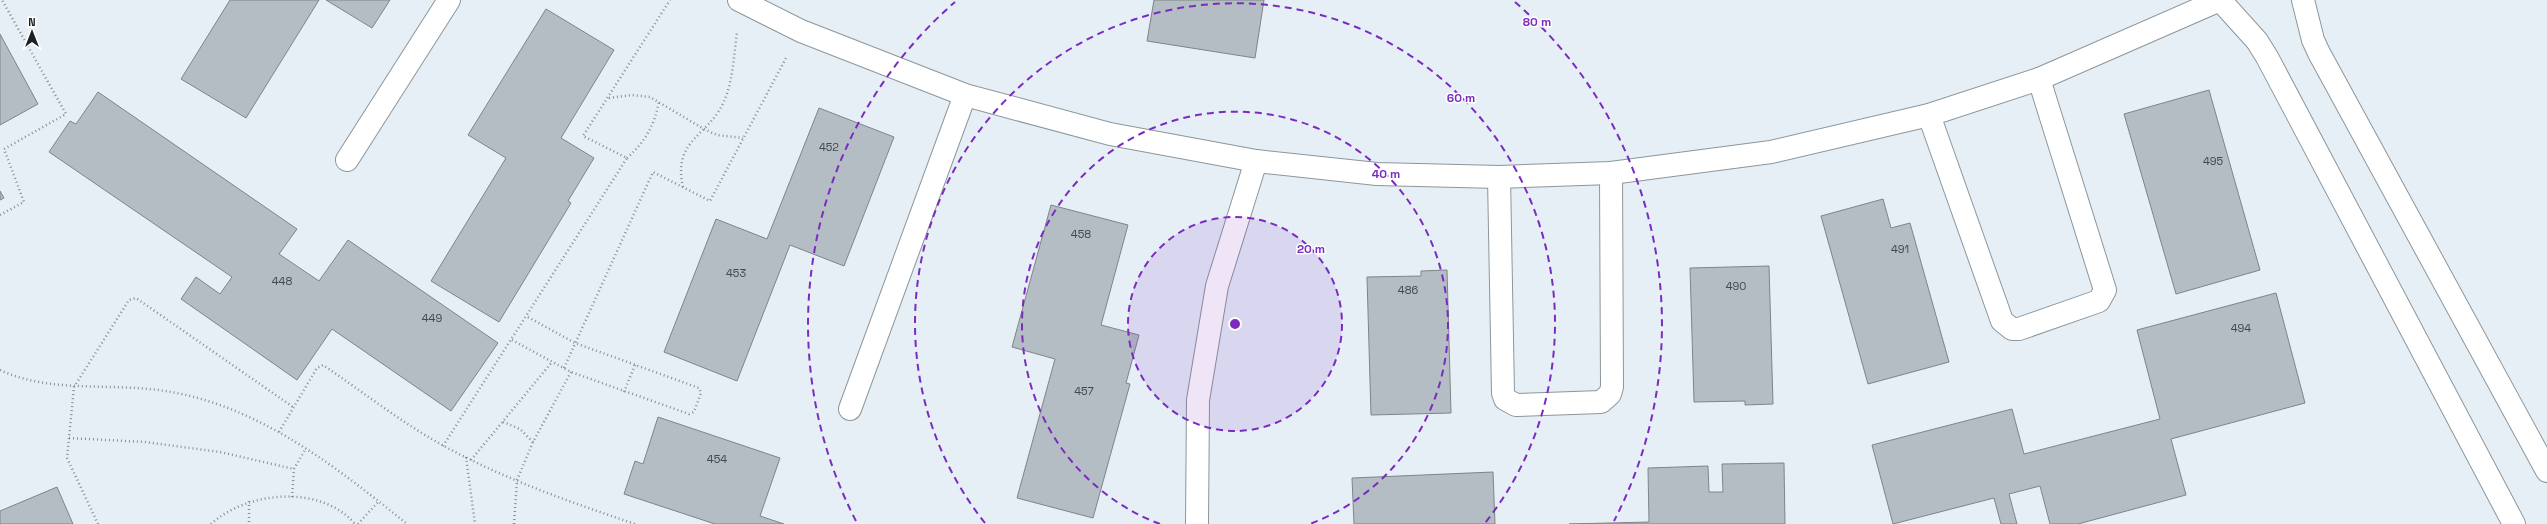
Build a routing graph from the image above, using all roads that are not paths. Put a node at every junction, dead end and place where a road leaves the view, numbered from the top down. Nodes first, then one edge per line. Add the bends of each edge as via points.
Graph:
1 (450, 0) edge
2 (2220, 0) edge
3 (2303, 0) edge
4 (740, 1) edge
5 (2039, 79) junction
6 (965, 94) junction
7 (1929, 115) junction
8 (347, 160) dead end
9 (1256, 161) junction
10 (1611, 173) junction
11 (1499, 177) junction
12 (850, 409) dead end
13 (2547, 472) edge
14 (1197, 524) edge
15 (2514, 524) edge

1 - 8 street
2 - 5 street
2 - 15 street via 2257,41 2267,57
3 - 13 street via 2312,40
4 - 6 street via 801,31
5 - 7 street
5 - 7 street via 2105,290 2099,301 2019,329 2012,329 2002,321
6 - 9 street via 1110,134
6 - 12 street
7 - 10 street via 1771,152
9 - 11 street via 1377,174
9 - 14 street via 1217,286 1200,393
10 - 11 street
10 - 11 street via 1612,387 1610,394 1601,402 1516,405 1505,398

